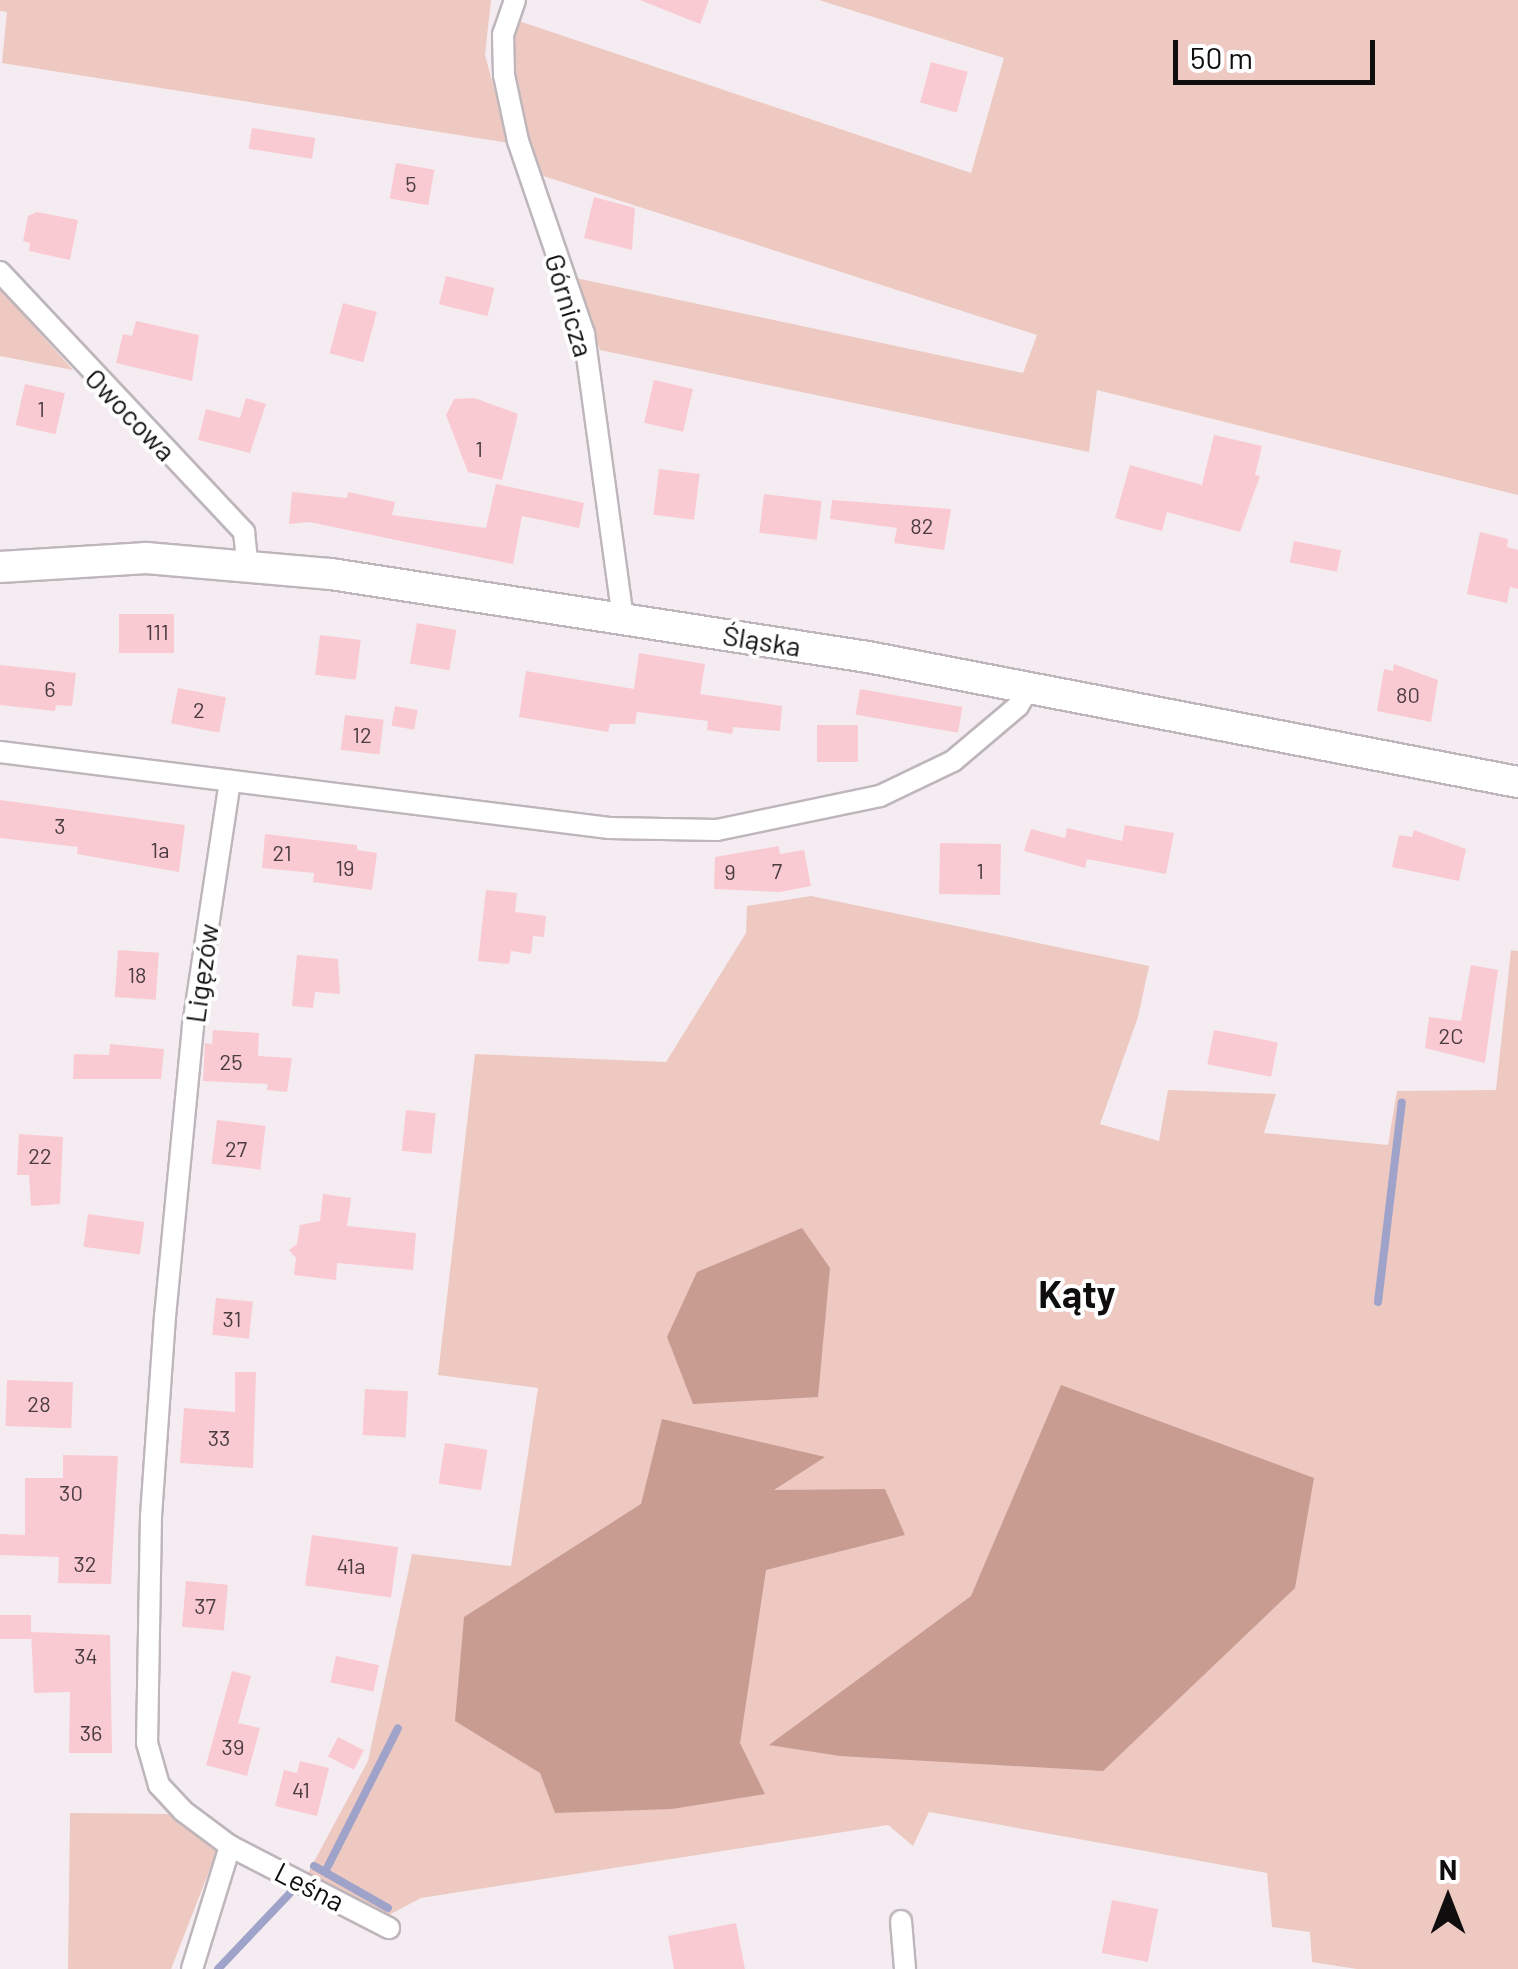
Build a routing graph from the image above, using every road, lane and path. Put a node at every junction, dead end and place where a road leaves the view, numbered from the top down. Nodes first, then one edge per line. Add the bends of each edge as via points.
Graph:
1 (515, 0) edge
2 (0, 272) edge
3 (248, 563) junction
4 (0, 567) edge
5 (622, 618) junction
6 (1030, 686) junction
7 (0, 752) edge
8 (230, 781) junction
9 (1518, 782) edge
10 (230, 1846) junction
11 (901, 1921) dead end
12 (389, 1928) dead end
13 (192, 1969) edge
14 (905, 1969) edge

1 - 5 street, Górnicza via 503,34 504,74 518,140 584,334
2 - 3 street, Owocowa via 244,532
3 - 4 main road, Śląska via 147,558
3 - 5 main road, Śląska
5 - 6 main road, Śląska
6 - 8 street via 1018,706 954,761 880,796 717,830 609,828
6 - 9 main road, Śląska
7 - 8 street
8 - 10 street, Ligęzów via 193,1026 165,1316 150,1516 147,1743 159,1785
10 - 12 street, Leśna
10 - 13 street
11 - 14 street

